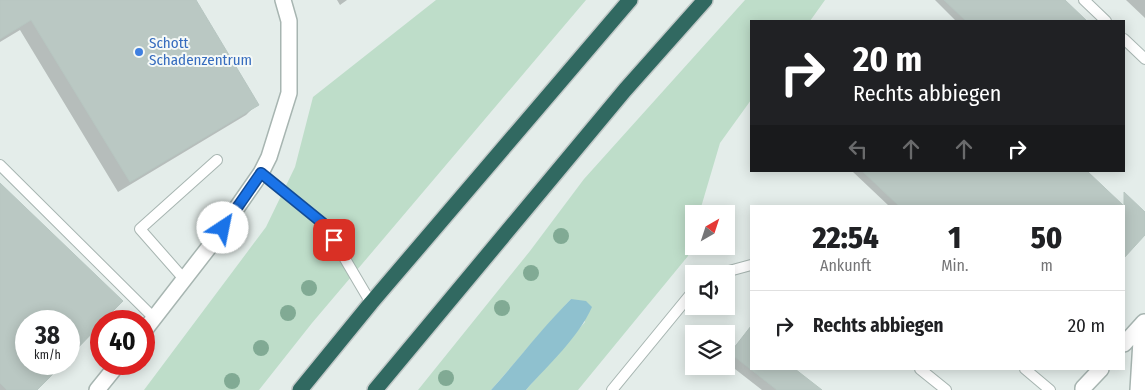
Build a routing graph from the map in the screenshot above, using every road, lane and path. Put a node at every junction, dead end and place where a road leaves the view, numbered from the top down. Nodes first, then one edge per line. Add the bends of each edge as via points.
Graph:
1 (283, 0) edge
2 (630, 0) edge
3 (705, 0) edge
4 (1084, 0) edge
5 (1105, 20) edge
6 (1125, 40) edge
7 (1145, 59) edge
8 (217, 160) dead end
9 (0, 165) edge
10 (261, 173) junction
11 (750, 265) edge
12 (735, 269) edge
13 (184, 279) junction
14 (685, 301) edge
15 (371, 303) junction
16 (146, 310) edge
17 (155, 317) edge
18 (1143, 323) edge
19 (1125, 343) edge
20 (921, 370) edge
21 (1027, 370) edge
22 (1100, 370) edge
23 (109, 375) edge
24 (1082, 389) edge
25 (97, 390) edge
26 (300, 390) edge
27 (375, 390) edge
28 (612, 390) edge
29 (946, 390) edge
30 (1050, 390) edge
31 (1138, 390) edge

1 - 10 street via 289,21 289,94
2 - 15 highway
3 - 27 highway via 625,90
4 - 5 lane
6 - 7 lane
8 - 13 lane via 140,230
9 - 16 lane
10 - 13 street
10 - 15 lane via 325,225
11 - 12 lane
13 - 17 street
14 - 28 lane
15 - 26 highway
18 - 19 street
18 - 31 street
20 - 29 lane
21 - 30 lane
22 - 24 street
23 - 25 street

